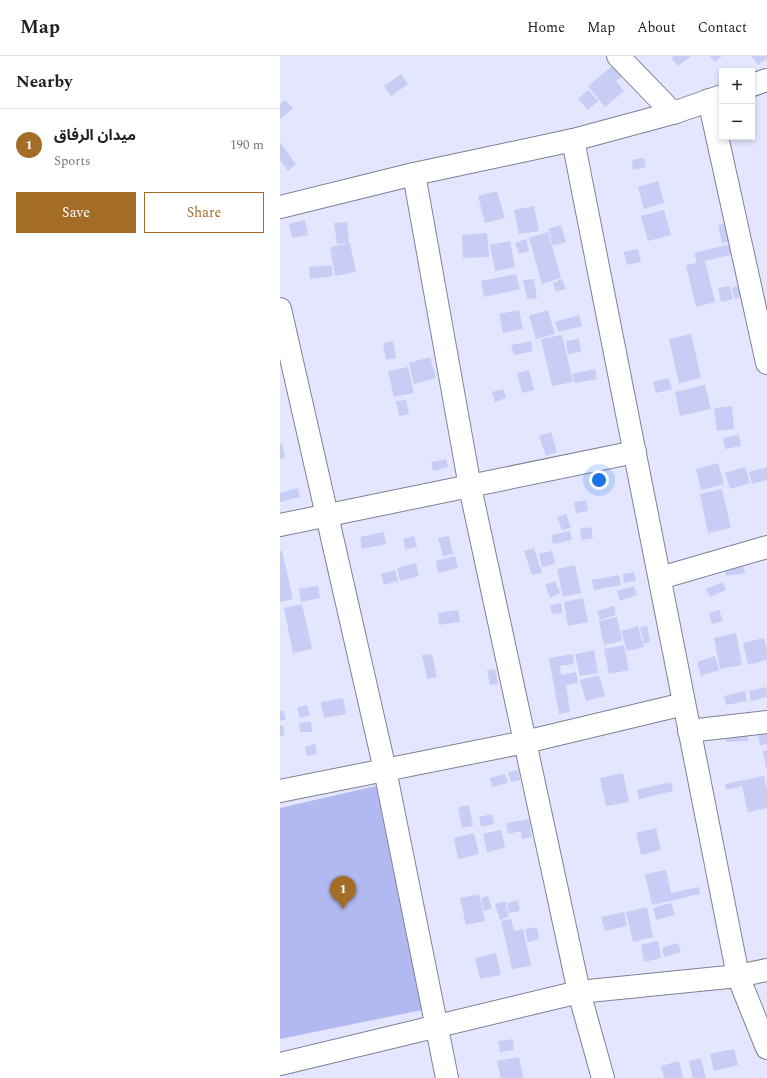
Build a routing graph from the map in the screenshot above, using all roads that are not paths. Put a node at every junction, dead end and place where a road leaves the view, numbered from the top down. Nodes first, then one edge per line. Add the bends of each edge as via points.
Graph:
1 (618, 56) edge
2 (767, 80) edge
3 (755, 84) edge
4 (715, 98) edge
5 (673, 113) junction
6 (573, 140) junction
7 (414, 174) junction
8 (280, 207) edge
9 (280, 309) edge
10 (767, 362) edge
11 (635, 452) junction
12 (470, 486) junction
13 (326, 516) junction
14 (280, 525) edge
15 (767, 548) edge
16 (660, 578) junction
17 (684, 704) junction
18 (767, 722) edge
19 (689, 731) junction
20 (525, 742) junction
21 (385, 770) junction
22 (280, 791) edge
23 (767, 970) edge
24 (738, 976) junction
25 (579, 992) junction
26 (436, 1026) junction
27 (767, 1048) edge
28 (280, 1064) edge
29 (447, 1078) edge
30 (603, 1078) edge

1 - 5 street
2 - 3 street
4 - 5 street
4 - 10 street
5 - 6 street
6 - 7 street
6 - 11 street
7 - 8 street
7 - 12 street
9 - 13 street
11 - 12 street
11 - 16 street
12 - 13 street
12 - 20 street
13 - 14 street
13 - 21 street
15 - 16 street
16 - 17 street
17 - 19 street
17 - 20 street
18 - 19 street
19 - 24 street
20 - 21 street
20 - 25 street
21 - 22 street
21 - 26 street
23 - 24 street
24 - 25 street
24 - 27 street
25 - 26 street
25 - 30 street
26 - 28 street
26 - 29 street

